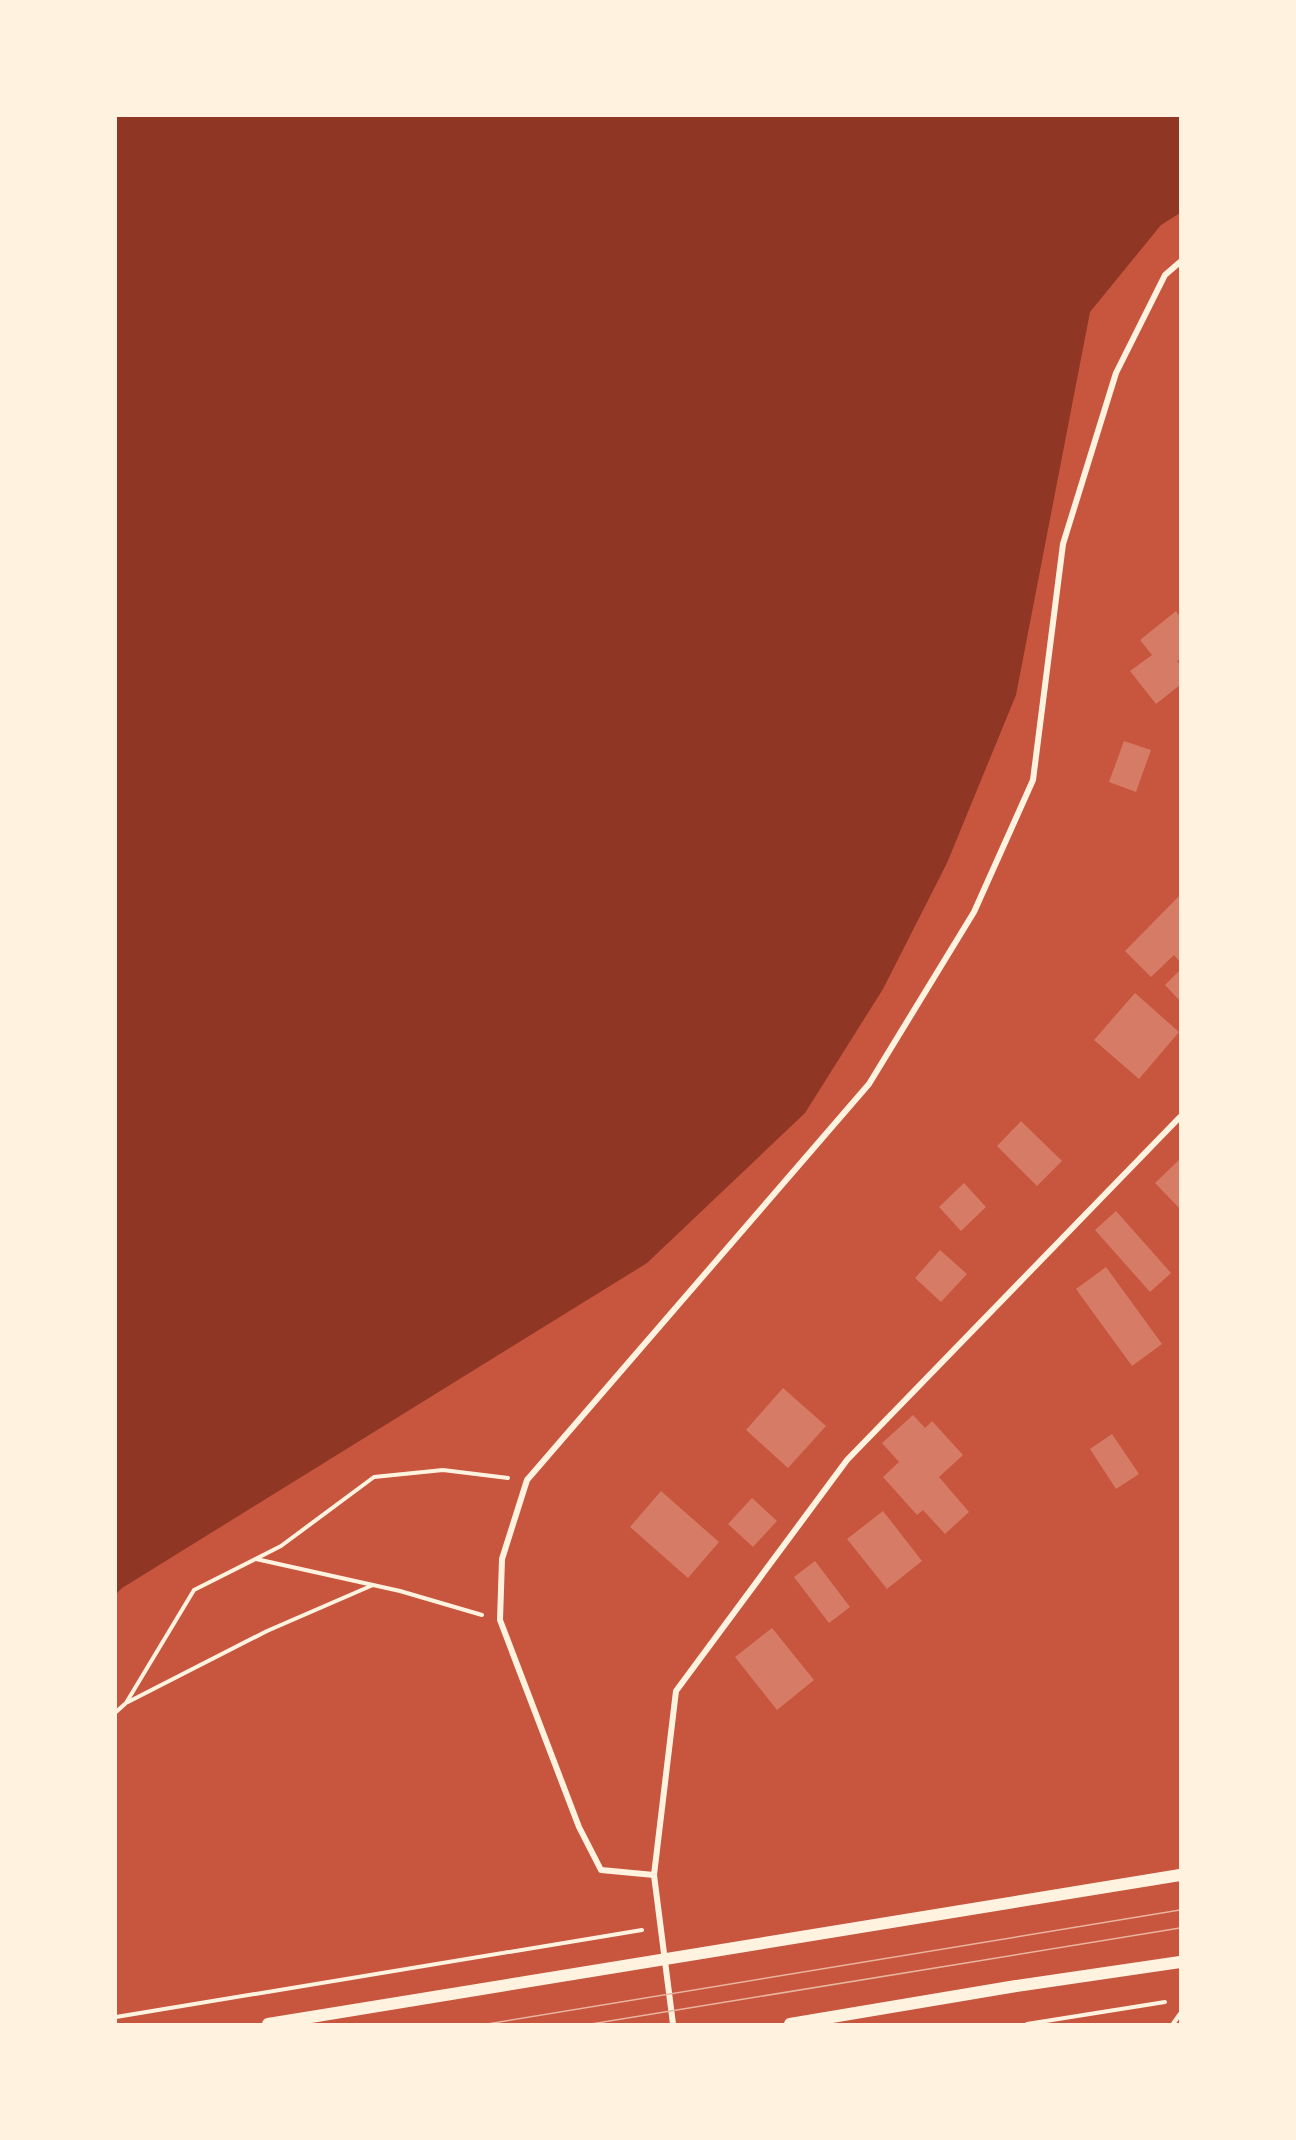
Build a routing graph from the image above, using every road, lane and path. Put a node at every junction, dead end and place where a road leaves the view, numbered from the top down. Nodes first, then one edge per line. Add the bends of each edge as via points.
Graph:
1 (1180, 261) edge
2 (1180, 1117) edge
3 (527, 1480) junction
4 (256, 1558) junction
5 (373, 1585) junction
6 (500, 1620) junction
7 (126, 1703) junction
8 (116, 1712) edge
9 (654, 1875) junction
10 (1180, 1875) edge
11 (660, 1927) junction
12 (664, 1958) junction
13 (1180, 1962) edge
14 (1169, 2001) dead end
15 (1180, 2014) edge
16 (116, 2017) edge
17 (268, 2025) edge
18 (673, 2025) edge
19 (789, 2025) edge
20 (1027, 2025) edge
21 (1173, 2025) edge

1 - 3 street via 1166,275 1116,373 1063,544 1033,780 974,912 869,1084
2 - 9 street via 847,1460 676,1691
3 - 4 path via 443,1470 374,1477 281,1546
3 - 6 street via 502,1559
4 - 5 path
4 - 7 path via 194,1590
5 - 6 path
5 - 7 path via 267,1631
6 - 9 street via 579,1827 601,1870
7 - 8 path
9 - 11 street
10 - 12 main road
11 - 12 street
11 - 16 path
12 - 17 main road
12 - 18 street
13 - 19 main road
14 - 20 path
15 - 21 lane

